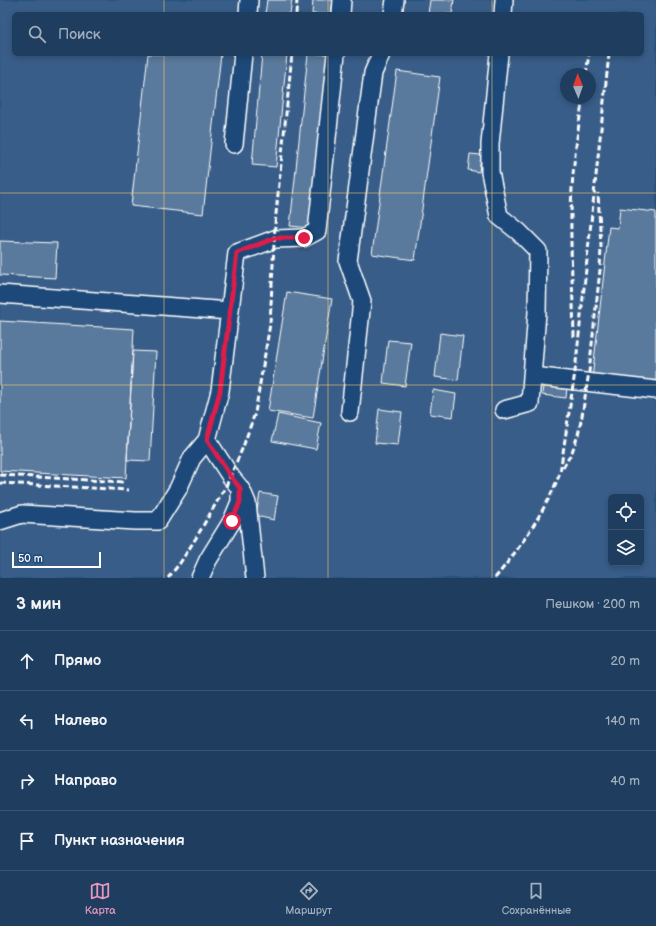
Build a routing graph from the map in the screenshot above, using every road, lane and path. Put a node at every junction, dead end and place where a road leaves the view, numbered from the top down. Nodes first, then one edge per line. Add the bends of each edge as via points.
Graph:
1 (249, 0) edge
2 (342, 0) edge
3 (395, 0) edge
4 (504, 0) edge
5 (248, 12) edge
6 (340, 12) edge
7 (393, 12) edge
8 (503, 12) edge
9 (243, 56) edge
10 (336, 56) edge
11 (380, 56) edge
12 (499, 56) edge
13 (234, 144) dead end
14 (0, 294) edge
15 (230, 311) junction
16 (532, 376) junction
17 (656, 390) edge
18 (504, 410) dead end
19 (350, 412) dead end
20 (207, 440) junction
21 (240, 488) junction
22 (0, 521) edge
23 (200, 578) edge
24 (255, 578) edge

1 - 5 lane
2 - 6 lane
3 - 7 lane
4 - 8 lane
9 - 13 lane
10 - 15 lane via 317,230 304,238 275,238 237,253
11 - 19 lane via 373,73 348,261 362,300
12 - 16 lane via 490,144 490,172 499,216 538,251 538,312
14 - 15 lane
15 - 20 lane via 220,391
16 - 17 lane
16 - 18 lane via 530,403
20 - 21 lane
20 - 22 lane via 192,458 178,489 158,521 22,514
21 - 23 lane via 240,502 232,521
21 - 24 lane via 247,503

